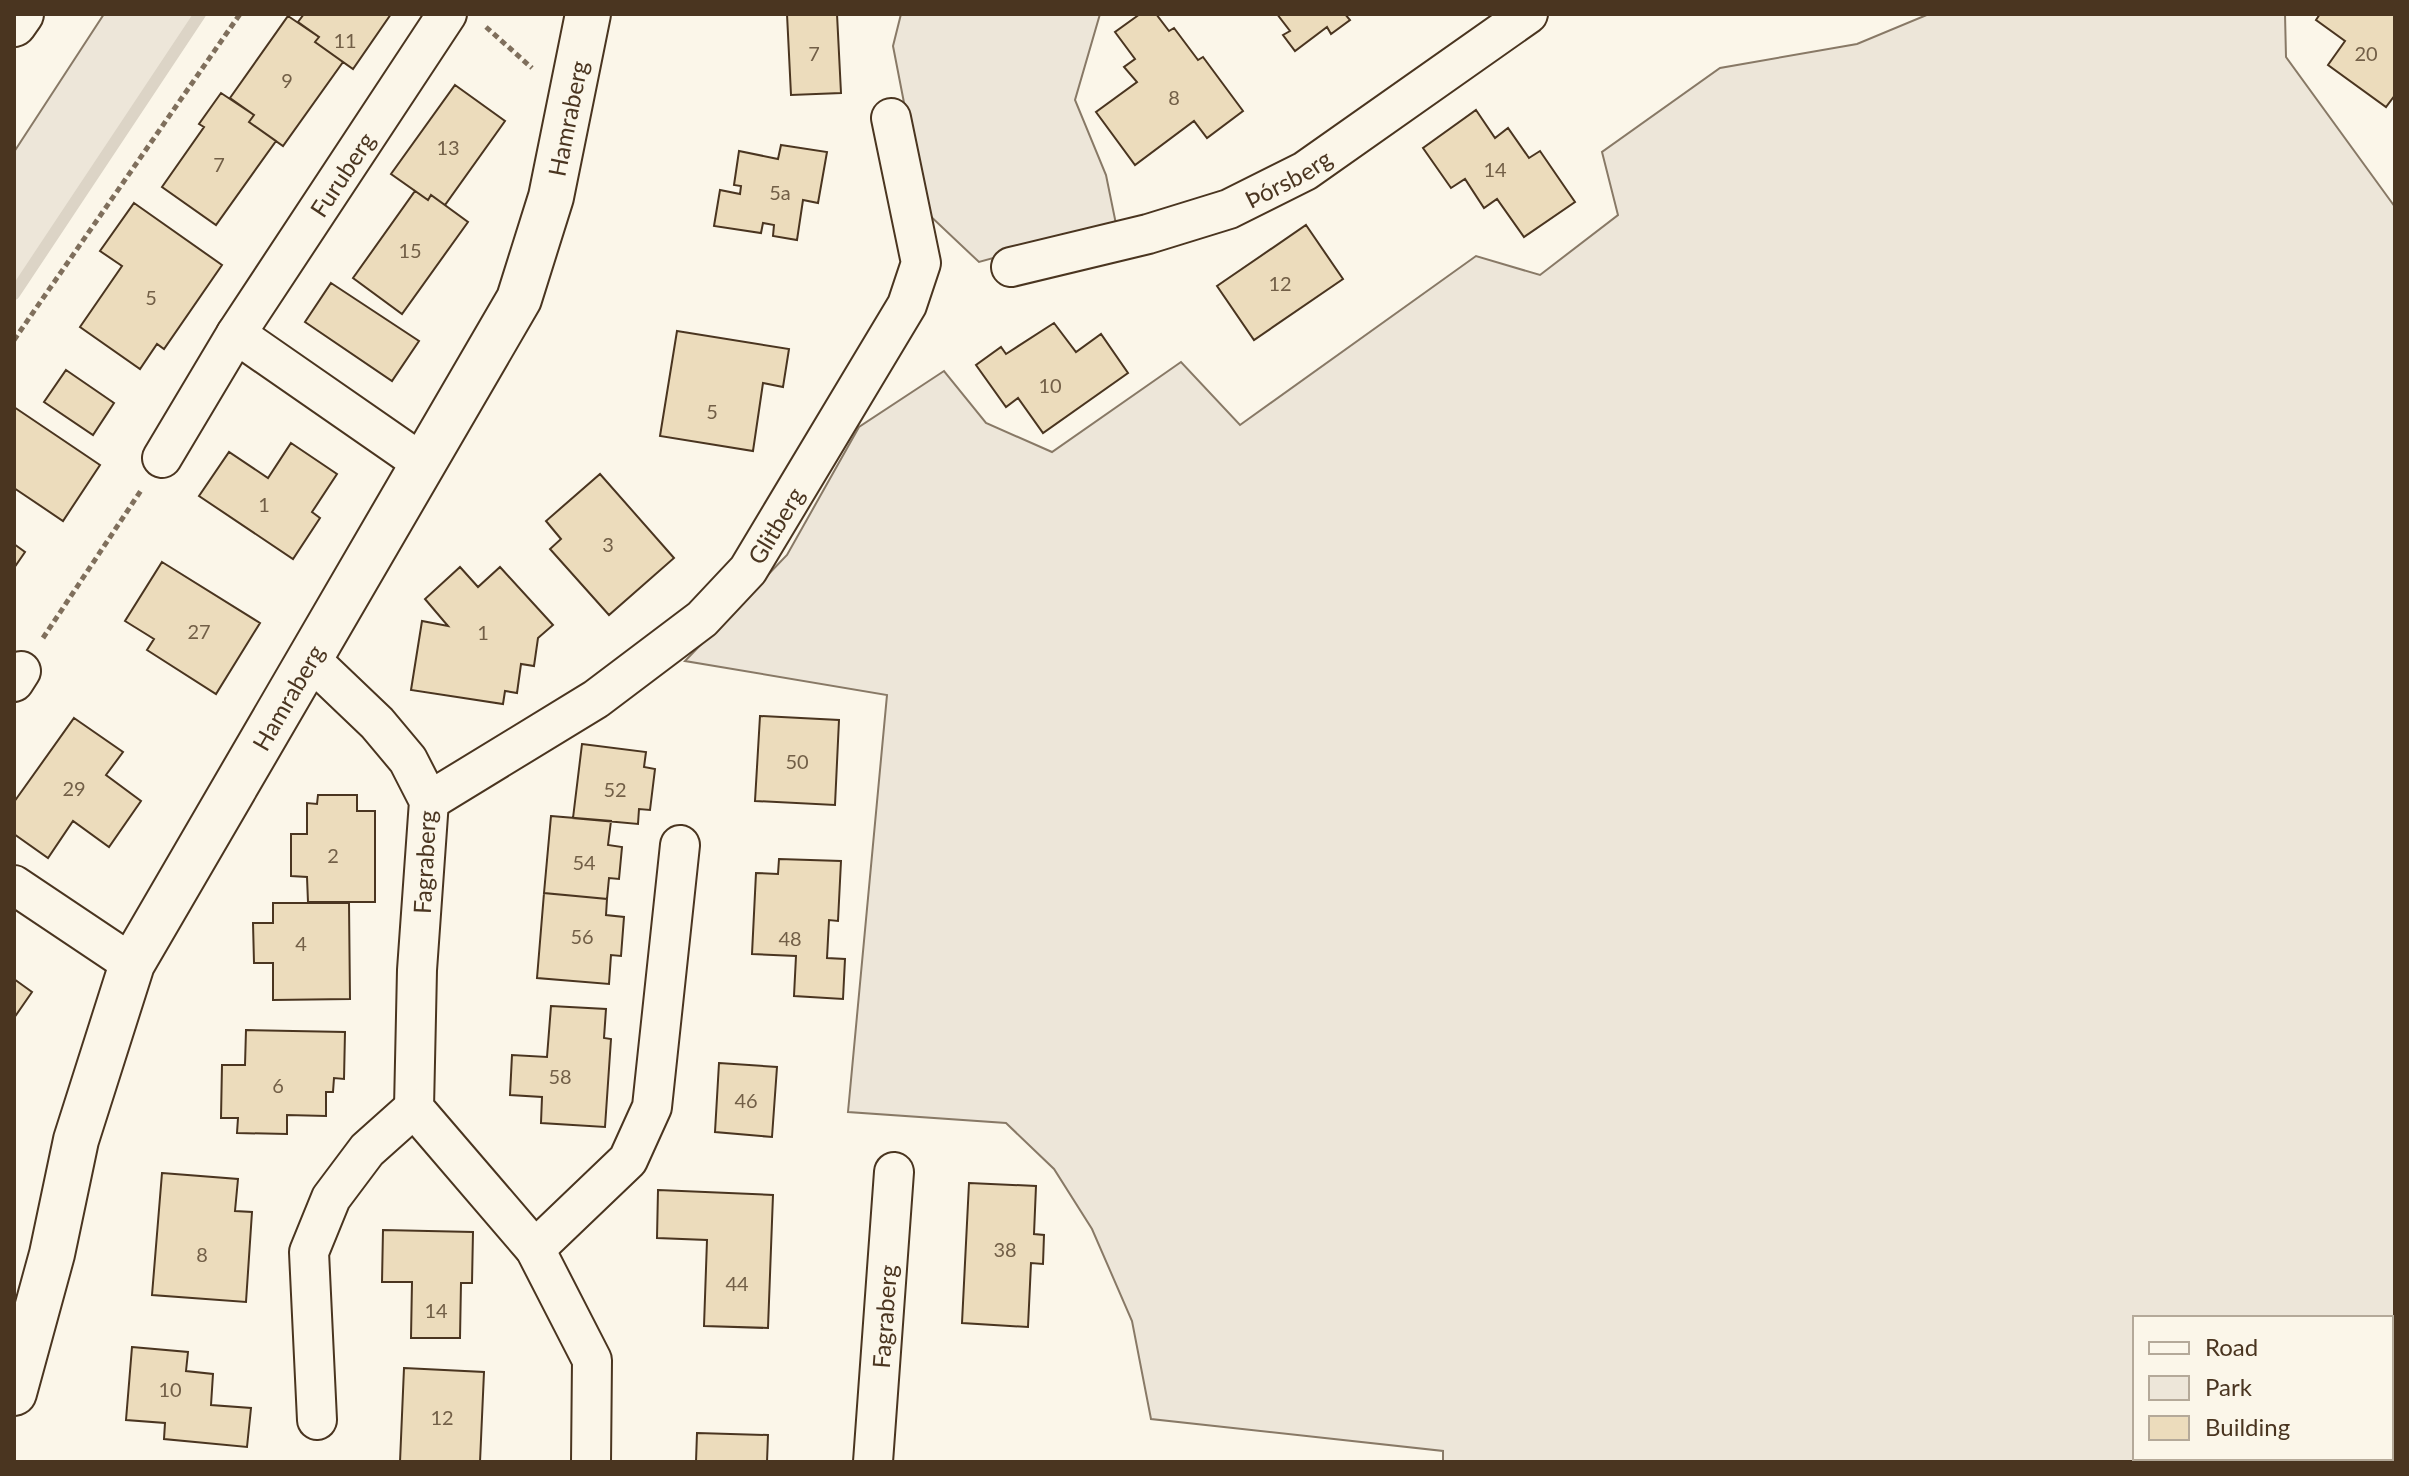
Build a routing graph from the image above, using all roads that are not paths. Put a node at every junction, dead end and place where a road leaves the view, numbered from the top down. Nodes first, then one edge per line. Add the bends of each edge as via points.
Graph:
1 (21, 14) edge
2 (588, 14) edge
3 (1528, 14) edge
4 (464, 18) edge
5 (14, 24) edge
6 (891, 118) dead end
7 (1011, 267) dead end
8 (236, 334) junction
9 (162, 458) road end
10 (422, 463) junction
11 (311, 660) junction
12 (429, 801) junction
13 (680, 845) dead end
14 (14, 885) edge
15 (132, 964) junction
16 (414, 1108) junction
17 (894, 1172) dead end
18 (535, 1249) junction
19 (14, 1393) edge
20 (317, 1420) dead end
21 (591, 1462) edge
22 (873, 1462) edge

1 - 5 main road
2 - 10 main road, Hamraberg via 551,197 519,299
3 - 7 street, Þórsberg via 1305,171 1229,209
4 - 8 street, Furuberg
6 - 12 street, Glitberg via 921,263 907,305 748,570 702,619 596,699
8 - 9 street, Furuberg
8 - 10 street
10 - 11 main road, Hamraberg
11 - 12 street, Fagraberg via 377,723
11 - 15 main road, Hamraberg
12 - 16 street, Fagraberg
13 - 18 street via 652,1107 628,1160
14 - 15 street
15 - 19 main road, Hamraberg via 76,1140
16 - 18 street
16 - 20 street via 367,1150 331,1198 309,1252
17 - 22 street, Fagraberg
18 - 21 street via 592,1360

